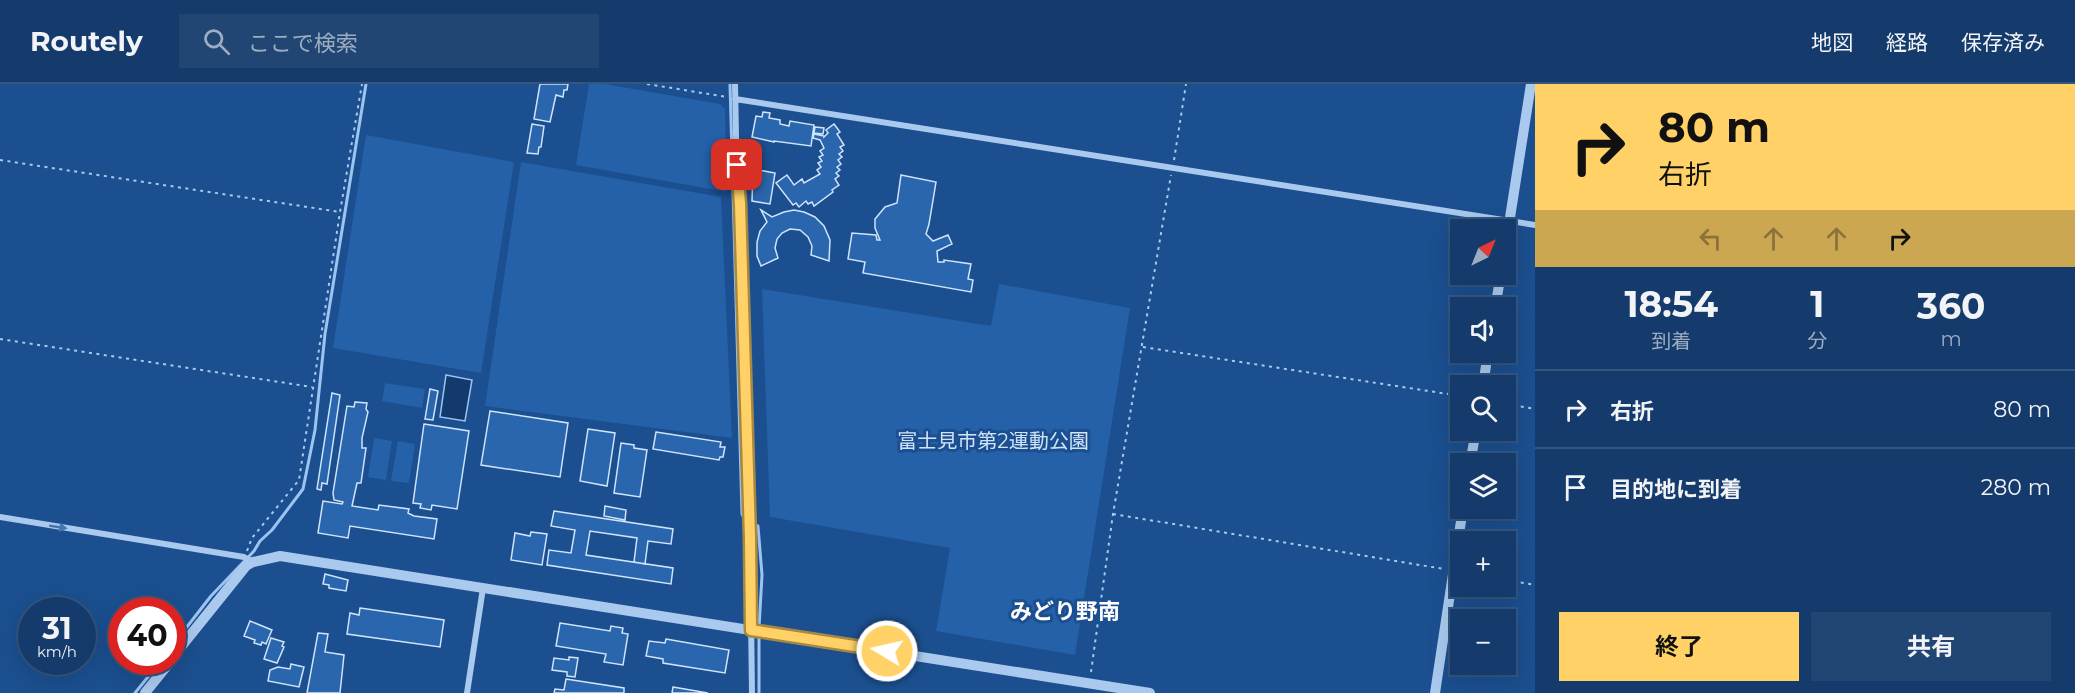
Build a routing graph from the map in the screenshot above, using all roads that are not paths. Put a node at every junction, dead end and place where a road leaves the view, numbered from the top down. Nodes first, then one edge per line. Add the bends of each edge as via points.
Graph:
1 (735, 84) edge
2 (1531, 84) edge
3 (735, 99) junction
4 (1498, 219) edge
5 (1510, 219) edge
6 (1516, 222) edge
7 (1535, 225) edge
8 (0, 517) edge
9 (1461, 519) edge
10 (249, 560) junction
11 (483, 588) junction
12 (751, 630) junction
13 (186, 640) edge
14 (160, 675) edge
15 (145, 693) edge
16 (466, 693) edge
17 (752, 693) edge
18 (1150, 693) edge
19 (1435, 693) edge

1 - 3 street
2 - 5 street
3 - 4 street
3 - 12 street
6 - 7 street
8 -> 10 street
9 - 19 street
10 - 11 street via 296,557
10 - 13 street
11 - 12 street
11 - 16 street
12 - 17 street
12 - 18 street
14 - 15 street

